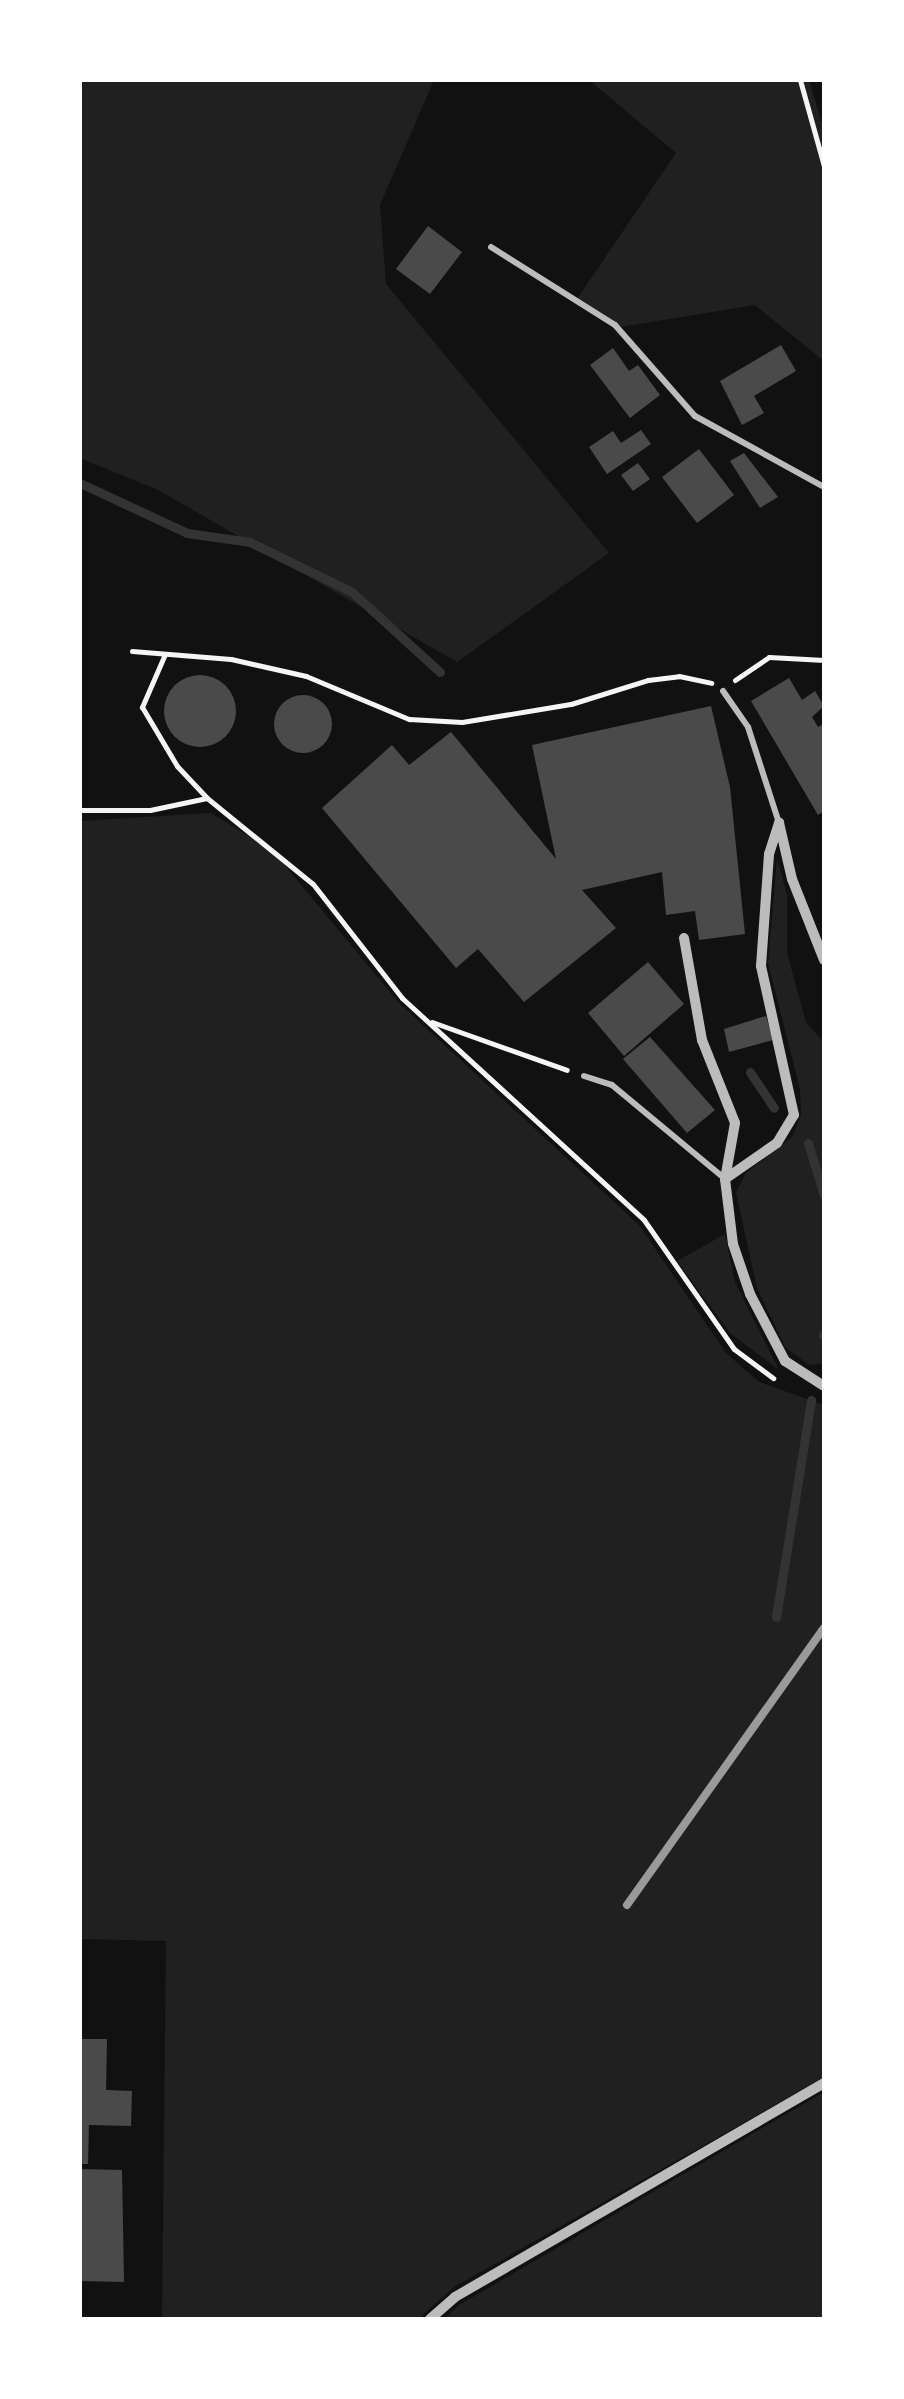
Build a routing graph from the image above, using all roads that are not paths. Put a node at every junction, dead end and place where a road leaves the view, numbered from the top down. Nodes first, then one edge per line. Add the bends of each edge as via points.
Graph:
1 (491, 247) dead end
2 (824, 488) edge
3 (723, 691) road end
4 (778, 823) junction
5 (684, 938) dead end
6 (824, 960) edge
7 (584, 1076) road end
8 (725, 1179) junction
9 (820, 1383) edge
10 (824, 2084) edge
11 (430, 2319) edge

1 - 2 lane via 615,325 695,416
3 - 4 lane via 748,726
4 - 6 street
4 - 8 street via 768,854 761,966 794,1114 777,1143
5 - 8 street via 702,1040 736,1122
7 - 8 lane via 612,1085
8 - 9 street via 734,1244 750,1294 785,1360
10 - 11 street via 455,2297

